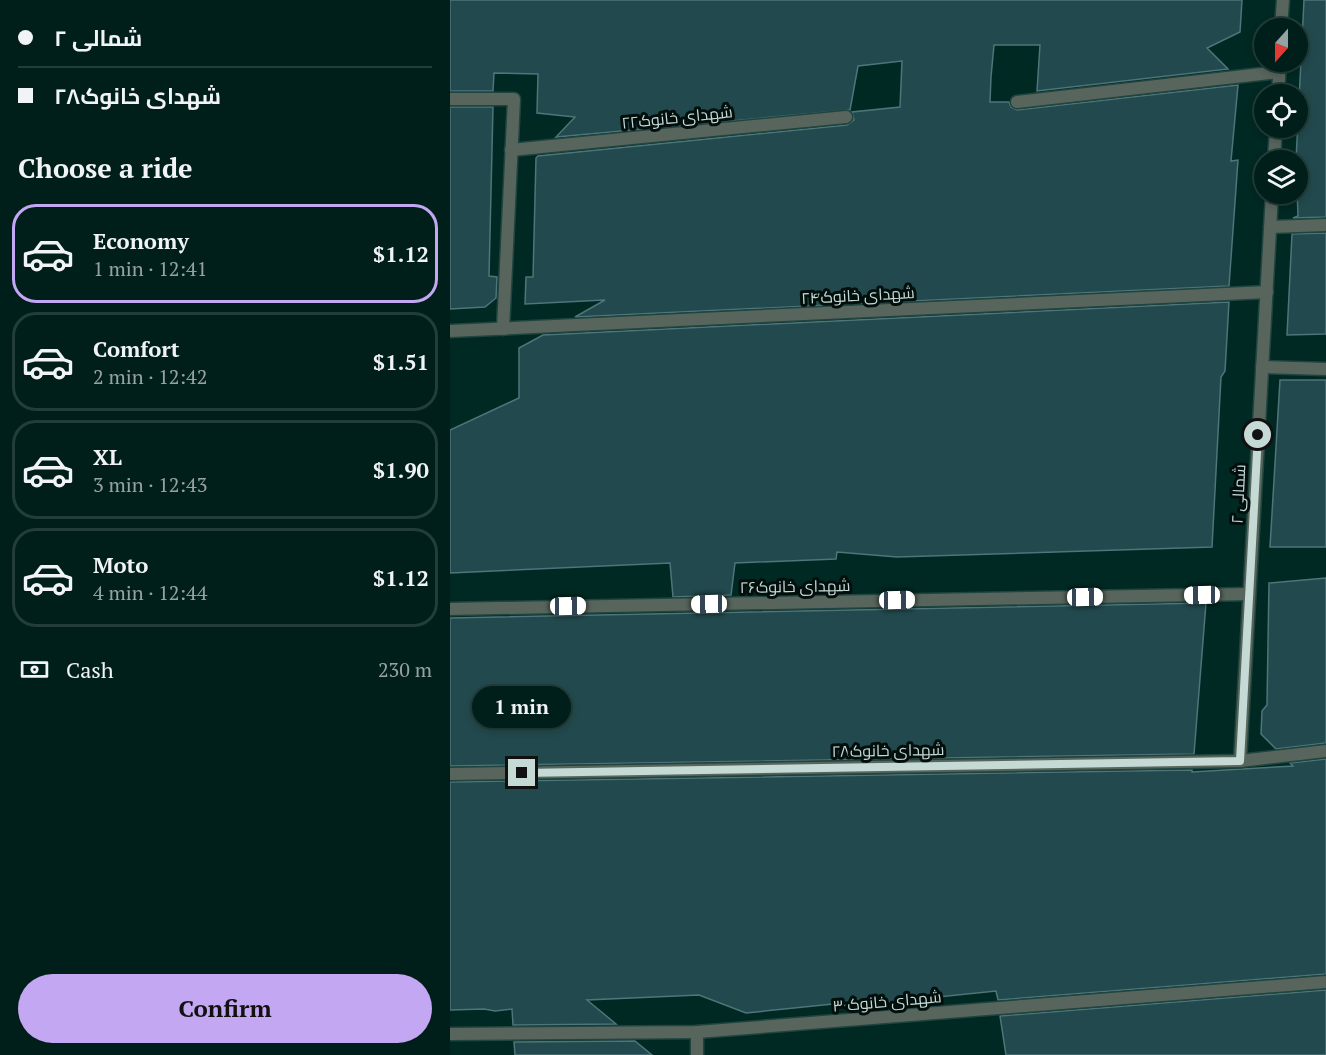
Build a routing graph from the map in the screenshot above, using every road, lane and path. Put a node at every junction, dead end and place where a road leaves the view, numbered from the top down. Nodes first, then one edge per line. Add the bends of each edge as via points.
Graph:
1 (1283, 0) edge
2 (1282, 18) edge
3 (1254, 70) edge
4 (450, 99) edge
5 (1017, 102) dead end
6 (846, 117) dead end
7 (511, 150) junction
8 (1271, 204) edge
9 (1326, 225) edge
10 (1270, 227) junction
11 (1267, 292) junction
12 (503, 329) junction
13 (450, 332) edge
14 (1262, 367) junction
15 (1326, 369) edge
16 (1249, 594) junction
17 (450, 609) edge
18 (1326, 751) edge
19 (1240, 761) junction
20 (450, 774) edge
21 (1326, 982) edge
22 (697, 1032) junction
23 (450, 1034) edge
24 (697, 1055) edge

1 - 2 street
3 - 5 street
4 - 7 street via 514,99
6 - 7 street, شهدای خانوک۲۲
7 - 12 street
8 - 10 street, شمالی ۲
9 - 10 street
10 - 11 street, شمالی ۲
11 - 12 street, شهدای خانوک۲۴
11 - 14 street, شمالی ۲
12 - 13 street, شهدای خانوک۲۴
14 - 15 street
14 - 16 street, شمالی ۲
16 - 17 street, شهدای خانوک۲۶
16 - 19 street, شمالی ۲
18 - 19 street, شهدای خانوک۲۸
19 - 20 street, شهدای خانوک۲۸
21 - 22 street, شهدای خانوک۳۰
22 - 23 street, شهدای خانوک۳۰
22 - 24 street

